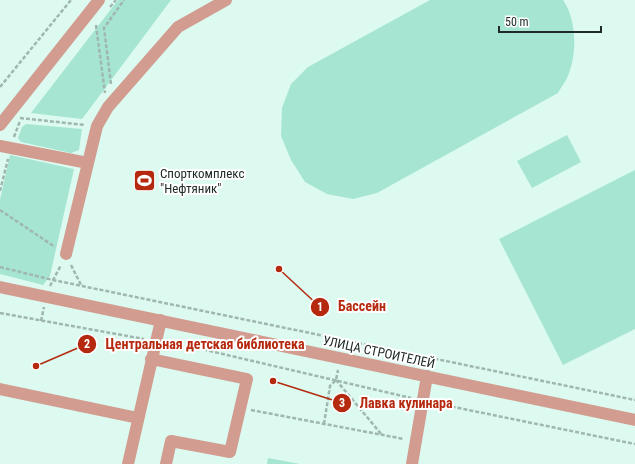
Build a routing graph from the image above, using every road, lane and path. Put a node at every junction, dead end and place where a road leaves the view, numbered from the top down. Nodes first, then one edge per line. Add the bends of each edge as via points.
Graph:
1 (71, 0) edge
2 (99, 0) edge
3 (124, 0) edge
4 (226, 0) edge
5 (96, 25) dead end
6 (0, 86) edge
7 (111, 104) junction
8 (2, 122) edge
9 (97, 126) junction
10 (0, 146) edge
11 (88, 163) junction
12 (0, 210) edge
13 (66, 254) junction
14 (0, 267) edge
15 (81, 286) junction
16 (0, 287) edge
17 (0, 313) edge
18 (161, 320) junction
19 (155, 341) junction
20 (151, 359) junction
21 (427, 376) junction
22 (336, 380) junction
23 (0, 389) edge
24 (635, 400) edge
25 (424, 401) junction
26 (241, 408) junction
27 (138, 418) junction
28 (635, 420) edge
29 (324, 424) junction
30 (382, 435) junction
31 (416, 441) junction
32 (635, 444) edge
33 (128, 464) edge
34 (166, 464) edge
35 (412, 464) edge

1 - 6 path
2 - 8 street
3 - 7 path via 104,28
4 - 7 street via 178,27
5 - 7 path
7 - 9 street
8 - 9 path via 22,118
9 - 11 street
10 - 11 street
11 - 13 street
12 - 13 path
13 - 15 path
14 - 15 path
15 - 24 path
16 - 18 street, УЛИЦА СТРОИТЕЛЕЙ
17 - 19 path
18 - 19 street
18 - 21 street, УЛИЦА СТРОИТЕЛЕЙ
19 - 20 street
19 - 22 path via 197,348
20 - 26 street via 247,379
20 - 27 street
21 - 25 street
21 - 28 street, УЛИЦА СТРОИТЕЛЕЙ
22 - 25 path
22 - 29 path via 330,386
22 - 30 path
23 - 27 street
25 - 31 street
25 - 32 path
26 - 29 path
26 - 34 street via 230,452 171,441
27 - 33 street
29 - 30 path
30 - 31 path
31 - 35 street

